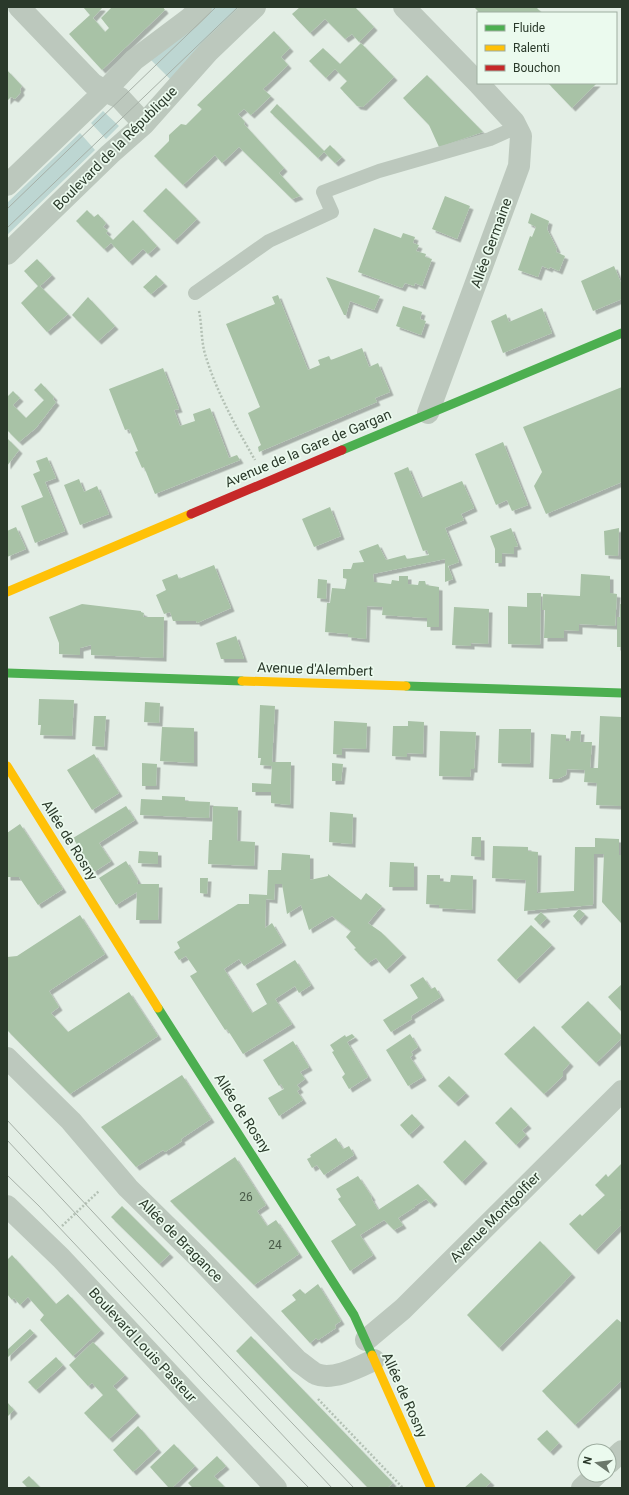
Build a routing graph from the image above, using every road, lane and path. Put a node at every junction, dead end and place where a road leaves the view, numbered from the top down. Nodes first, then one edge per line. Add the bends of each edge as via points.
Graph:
1 (19, 7) edge
2 (201, 7) edge
3 (255, 7) edge
4 (404, 7) edge
5 (477, 82) edge
6 (479, 84) edge
7 (105, 91) junction
8 (144, 124) junction
9 (517, 127) junction
10 (7, 185) edge
11 (7, 254) edge
12 (195, 293) joint
13 (622, 333) edge
14 (428, 412) junction
15 (257, 463) dead end
16 (7, 592) edge
17 (7, 673) edge
18 (622, 693) edge
19 (7, 766) edge
20 (7, 1058) edge
21 (622, 1091) edge
22 (103, 1186) dead end
23 (7, 1206) edge
24 (59, 1229) dead end
25 (370, 1350) junction
26 (276, 1488) edge
27 (431, 1488) edge

1 - 7 street via 93,84
2 - 7 street via 134,60
3 - 8 street, Boulevard de la République via 209,51
4 - 5 street, Allée Germaine
6 - 9 street, Allée Germaine
7 - 8 street via 120,98
7 - 10 street
8 - 11 street, Boulevard de la République
9 - 12 lane via 490,139 379,171 323,192 332,212 269,241
9 - 14 street, Allée Germaine via 521,136 519,166
12 - 15 path via 202,321 204,352 233,420
13 - 14 street, Avenue de la Gare de Gargan
14 - 16 street, Avenue de la Gare de Gargan
17 - 18 street, Avenue d'Alembert
19 - 25 street, Allée de Rosny via 354,1315
20 - 25 street, Allée de Bragance via 71,1121 128,1188 298,1361 316,1374 331,1377 360,1367
21 - 25 street, Avenue Montgolfier via 403,1309
22 - 24 path
23 - 26 street, Boulevard Louis Pasteur via 62,1258
25 - 27 street, Allée de Rosny

